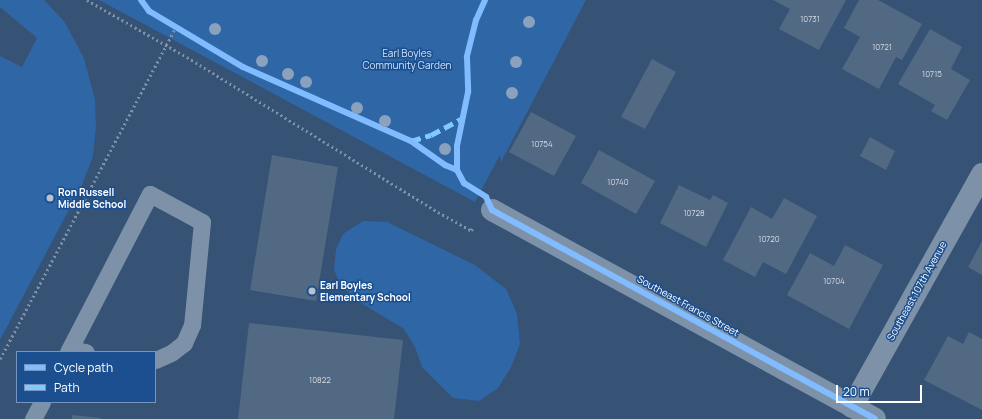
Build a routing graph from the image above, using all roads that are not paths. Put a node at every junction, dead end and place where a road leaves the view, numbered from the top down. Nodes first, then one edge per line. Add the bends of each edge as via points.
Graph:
1 (982, 174) edge
2 (492, 210) road end
3 (75, 351) edge
4 (156, 360) edge
5 (41, 403) edge
6 (852, 407) junction
7 (33, 419) edge
8 (875, 419) edge

1 - 6 street, Southeast 107th Avenue
2 - 6 street, Southeast Francis Street
3 - 4 lane via 150,194 202,222 192,325 184,343
5 - 7 lane
6 - 8 street, Southeast Francis Street

